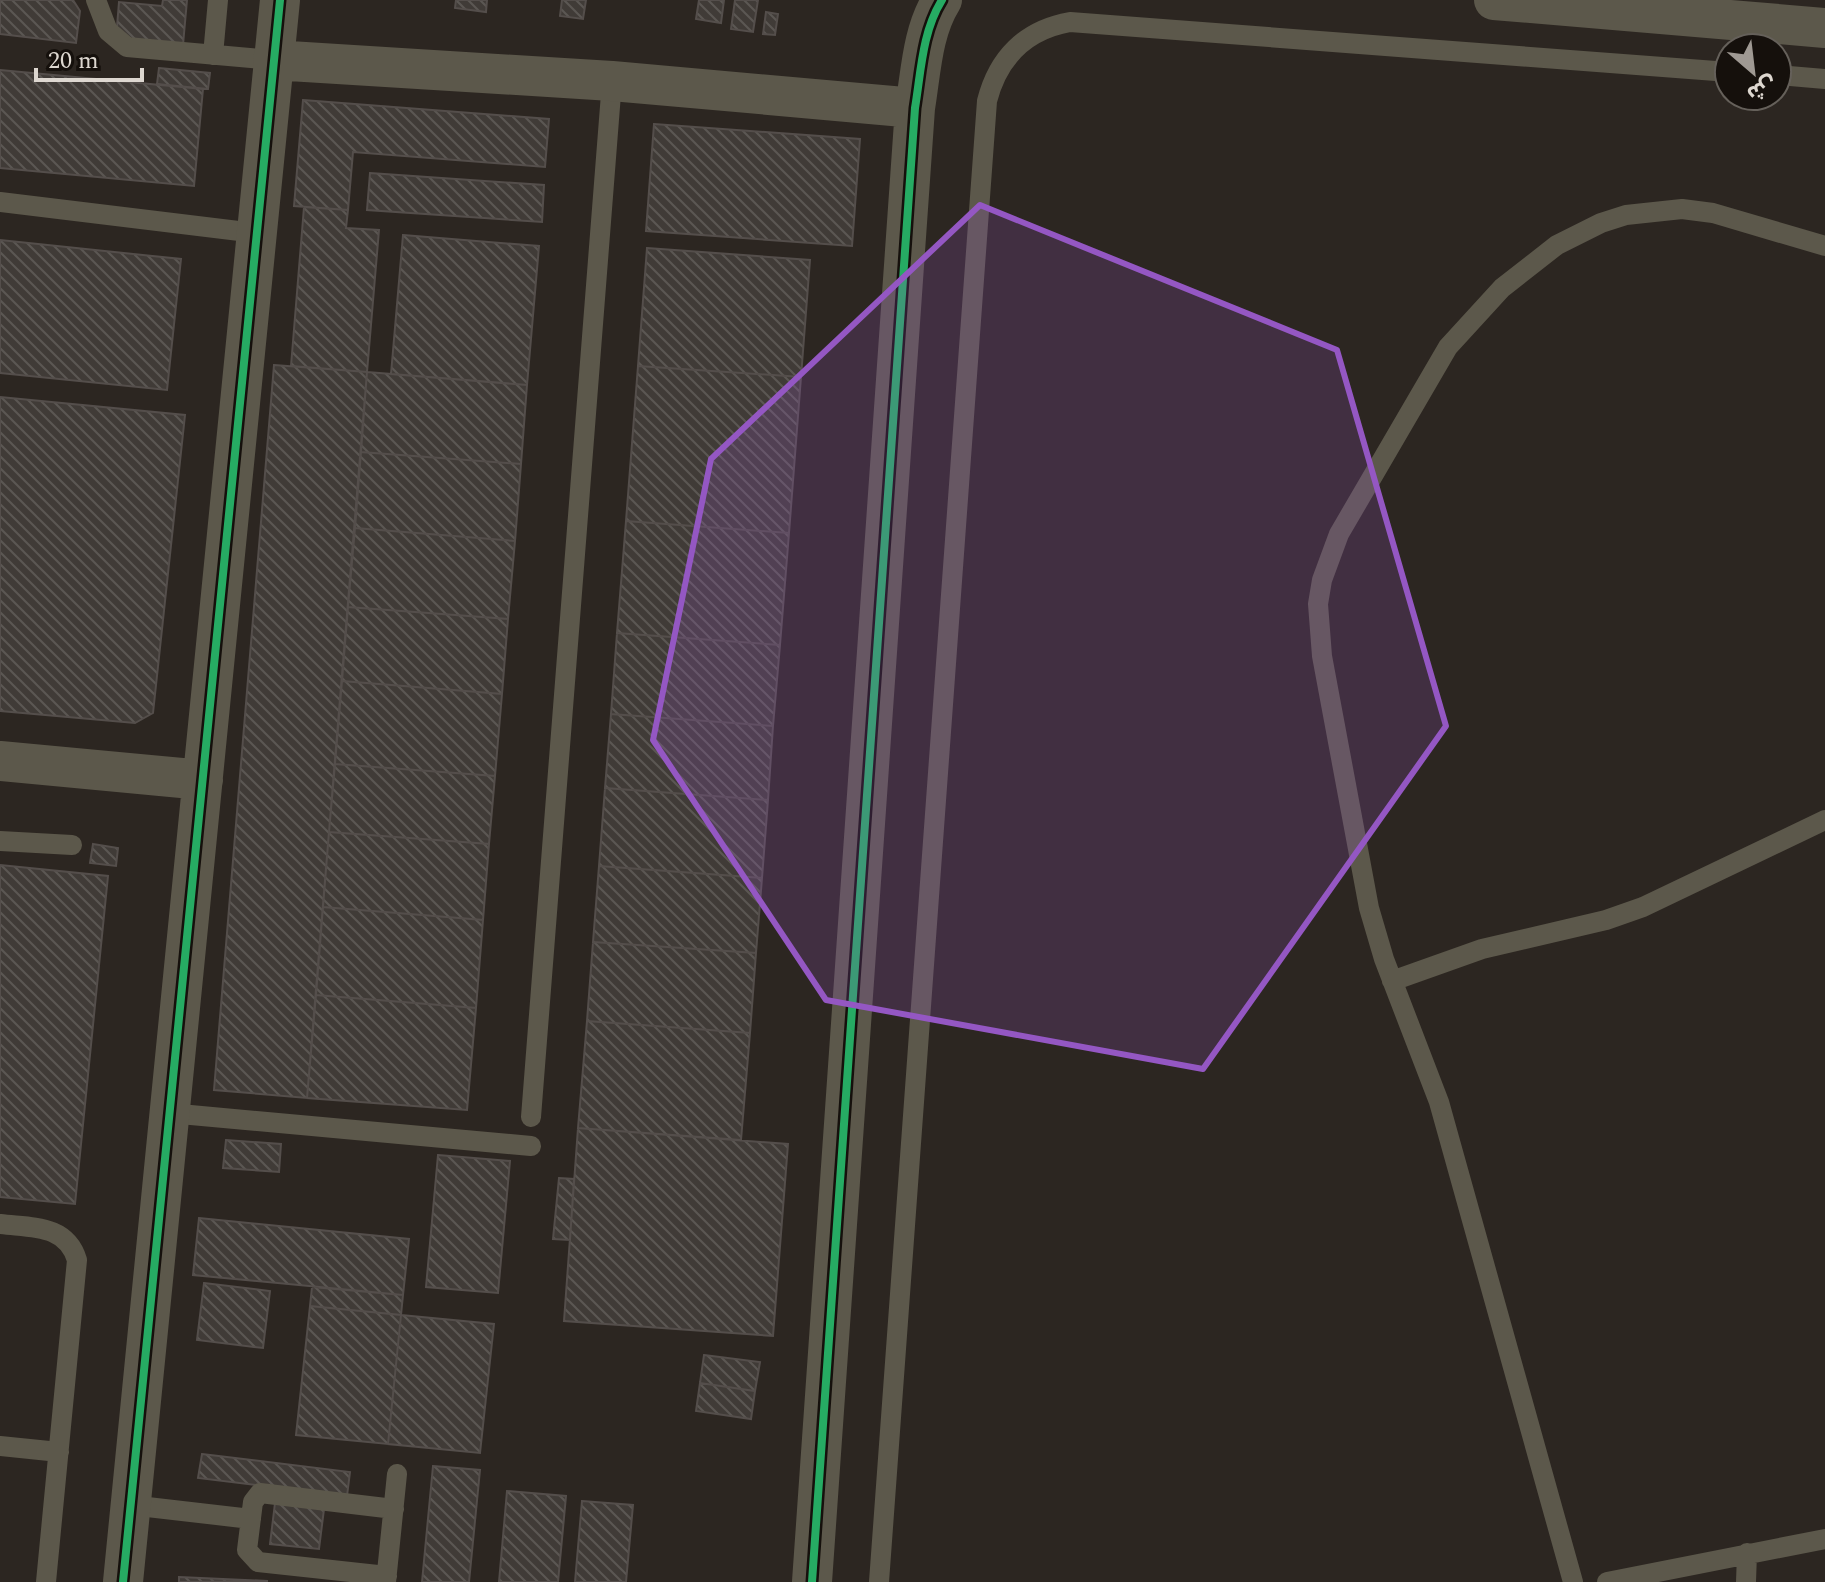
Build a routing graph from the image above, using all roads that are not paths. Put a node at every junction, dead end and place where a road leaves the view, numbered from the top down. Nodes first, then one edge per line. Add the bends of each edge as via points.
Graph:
1 (96, 0) edge
2 (218, 0) edge
3 (280, 0) edge
4 (942, 0) edge
5 (1494, 0) edge
6 (1825, 28) edge
7 (213, 55) junction
8 (273, 60) junction
9 (1713, 71) edge
10 (1793, 76) edge
11 (1825, 79) edge
12 (612, 81) junction
13 (915, 108) junction
14 (0, 202) edge
15 (256, 233) junction
16 (1825, 246) edge
17 (0, 761) edge
18 (203, 780) junction
19 (1825, 820) edge
20 (0, 841) edge
21 (72, 845) dead end
22 (1392, 981) junction
23 (169, 1113) junction
24 (531, 1117) dead end
25 (531, 1146) dead end
26 (0, 1224) edge
27 (0, 1446) edge
28 (59, 1452) junction
29 (397, 1474) dead end
30 (130, 1505) junction
31 (394, 1509) junction
32 (251, 1519) junction
33 (1825, 1539) edge
34 (1747, 1553) junction
35 (386, 1579) edge
36 (46, 1582) edge
37 (123, 1582) edge
38 (812, 1582) edge
39 (879, 1582) edge
40 (1573, 1582) edge
41 (1607, 1582) edge
42 (1746, 1582) edge

1 - 7 lane via 108,31 127,47
2 - 7 lane
3 - 8 street
4 - 13 street via 932,16
5 - 6 street
7 - 8 lane
8 - 12 street
8 - 15 street
9 - 39 lane via 1070,22 1036,32 998,68 987,101
10 - 11 lane
12 - 13 street
12 - 24 lane
13 - 38 street
14 - 15 lane
15 - 18 street
16 - 22 lane via 1713,213 1652,210 1613,219 1537,259 1473,316 1441,359 1339,534 1318,604 1348,803 1369,908
17 - 18 street
18 - 23 street
19 - 22 lane via 1643,907 1482,949
20 - 21 lane
22 - 40 lane via 1439,1102
23 - 25 lane
23 - 30 street
26 - 28 lane via 58,1233 77,1260
27 - 28 lane
28 - 36 lane
29 - 31 lane
30 - 32 lane
30 - 37 street
31 - 32 lane via 266,1492 253,1502
31 - 35 lane
32 - 35 lane via 247,1550 258,1562
33 - 34 lane
34 - 41 lane
34 - 42 lane

